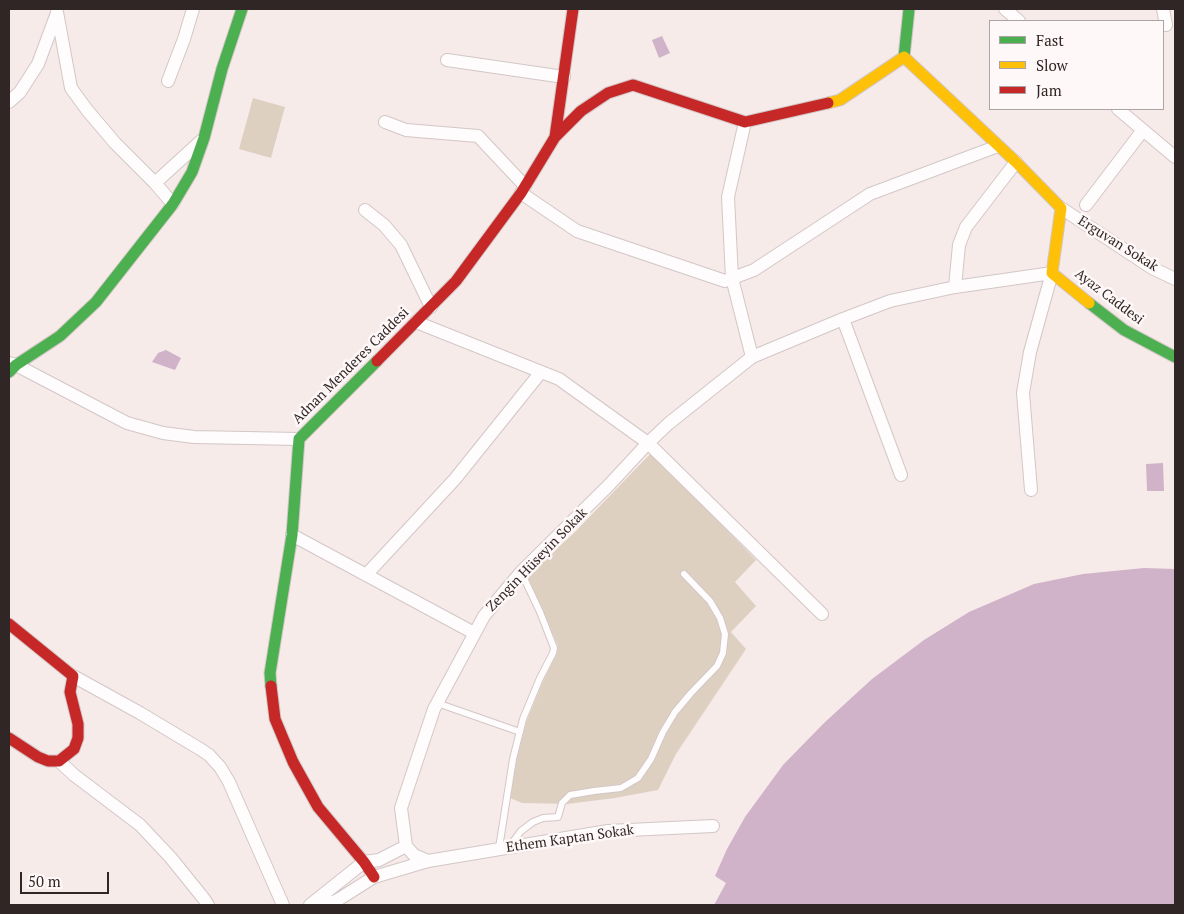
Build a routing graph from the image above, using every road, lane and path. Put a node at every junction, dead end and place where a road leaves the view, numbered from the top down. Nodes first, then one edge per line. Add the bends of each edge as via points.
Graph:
1 (193, 9) edge
2 (242, 9) edge
3 (573, 9) edge
4 (908, 9) edge
5 (1163, 9) edge
6 (58, 10) edge
7 (1168, 26) edge
8 (904, 57) junction
9 (447, 60) dead end
10 (564, 77) junction
11 (168, 81) dead end
12 (9, 102) edge
13 (1119, 110) edge
14 (385, 122) dead end
15 (745, 122) junction
16 (1143, 130) junction
17 (555, 137) junction
18 (204, 138) junction
19 (998, 146) junction
20 (1175, 157) edge
21 (1016, 162) junction
22 (155, 183) junction
23 (523, 189) junction
24 (173, 204) junction
25 (1086, 205) dead end
26 (1061, 208) junction
27 (365, 210) dead end
28 (1052, 273) junction
29 (732, 278) junction
30 (1175, 279) edge
31 (955, 287) junction
32 (432, 307) junction
33 (843, 319) junction
34 (416, 322) junction
35 (752, 357) junction
36 (1175, 357) edge
37 (11, 367) edge
38 (541, 372) junction
39 (299, 439) junction
40 (648, 443) junction
41 (901, 475) dead end
42 (1031, 490) dead end
43 (292, 535) junction
44 (521, 572) junction
45 (684, 574) dead end
46 (366, 575) junction
47 (822, 614) dead end
48 (9, 624) edge
49 (474, 633) junction
50 (73, 676) junction
51 (438, 703) junction
52 (520, 732) junction
53 (9, 738) edge
54 (59, 761) junction
55 (713, 826) dead end
56 (406, 846) junction
57 (504, 848) junction
58 (428, 861) junction
59 (364, 862) junction
60 (374, 877) junction
61 (208, 905) edge
62 (283, 905) edge
63 (310, 905) edge
64 (325, 905) edge

1 - 11 street
2 - 18 street
3 - 10 street, Adnan Menderes Caddesi
4 - 8 street
5 - 7 street
6 - 12 street via 38,64 20,92
6 - 22 street via 71,88 115,143
8 - 15 street via 840,100
8 - 19 street
9 - 10 street
10 - 17 street, Adnan Menderes Caddesi
13 - 16 street
14 - 23 street via 406,130 478,136
15 - 17 street via 633,85 608,93 581,111
15 - 29 street via 728,197
16 - 20 street
16 - 25 street
17 - 23 street, Adnan Menderes Caddesi
18 - 22 street
18 - 24 street via 192,172
19 - 21 street
19 - 29 street via 870,194 754,270
21 - 26 street
21 - 31 street via 966,227 959,245
22 - 24 street
23 - 29 street via 577,231 725,280
23 - 32 street, Adnan Menderes Caddesi via 456,281
24 - 37 street via 96,302 60,336
26 - 28 street
26 - 30 street, Erguvan Sokak via 1152,268
27 - 32 street via 401,245
28 - 31 street, Zengin Hüseyin Sokak
28 - 36 street, Ayaz Caddesi via 1124,330
28 - 42 street via 1030,352 1024,393
29 - 35 street
31 - 33 street, Zengin Hüseyin Sokak via 890,301
32 - 34 street, Adnan Menderes Caddesi
33 - 35 street, Zengin Hüseyin Sokak
33 - 41 street
34 - 38 street
34 - 39 street, Adnan Menderes Caddesi
35 - 40 street, Zengin Hüseyin Sokak
37 - 39 street via 128,424 154,431 194,437
38 - 40 street via 559,379
38 - 46 street via 455,479
39 - 43 street, Adnan Menderes Caddesi
40 - 44 street, Zengin Hüseyin Sokak
40 - 47 street
43 - 46 street
43 - 59 street, Adnan Menderes Caddesi via 270,673 275,719 293,762 318,807
44 - 49 street, Zengin Hüseyin Sokak
44 - 52 lane via 554,648
45 - 57 lane via 710,601 720,618 725,634 723,653 717,666 675,712 638,778 621,788 570,795 562,803 558,817 532,822
46 - 49 street
48 - 50 street
49 - 51 street, Zengin Hüseyin Sokak
50 - 54 street via 70,692 78,738 74,749
50 - 62 street via 179,736 220,766
51 - 52 lane
51 - 56 street, Zengin Hüseyin Sokak via 401,808
52 - 57 lane via 513,759
53 - 54 street via 38,757
54 - 61 street via 140,825
55 - 57 street, Ethem Kaptan Sokak via 608,831
56 - 58 street via 414,855
56 - 59 street via 379,860
57 - 58 street, Ethem Kaptan Sokak
58 - 60 street, Ethem Kaptan Sokak
59 - 60 street, Adnan Menderes Caddesi
59 - 63 street
60 - 64 street, Ethem Kaptan Sokak

